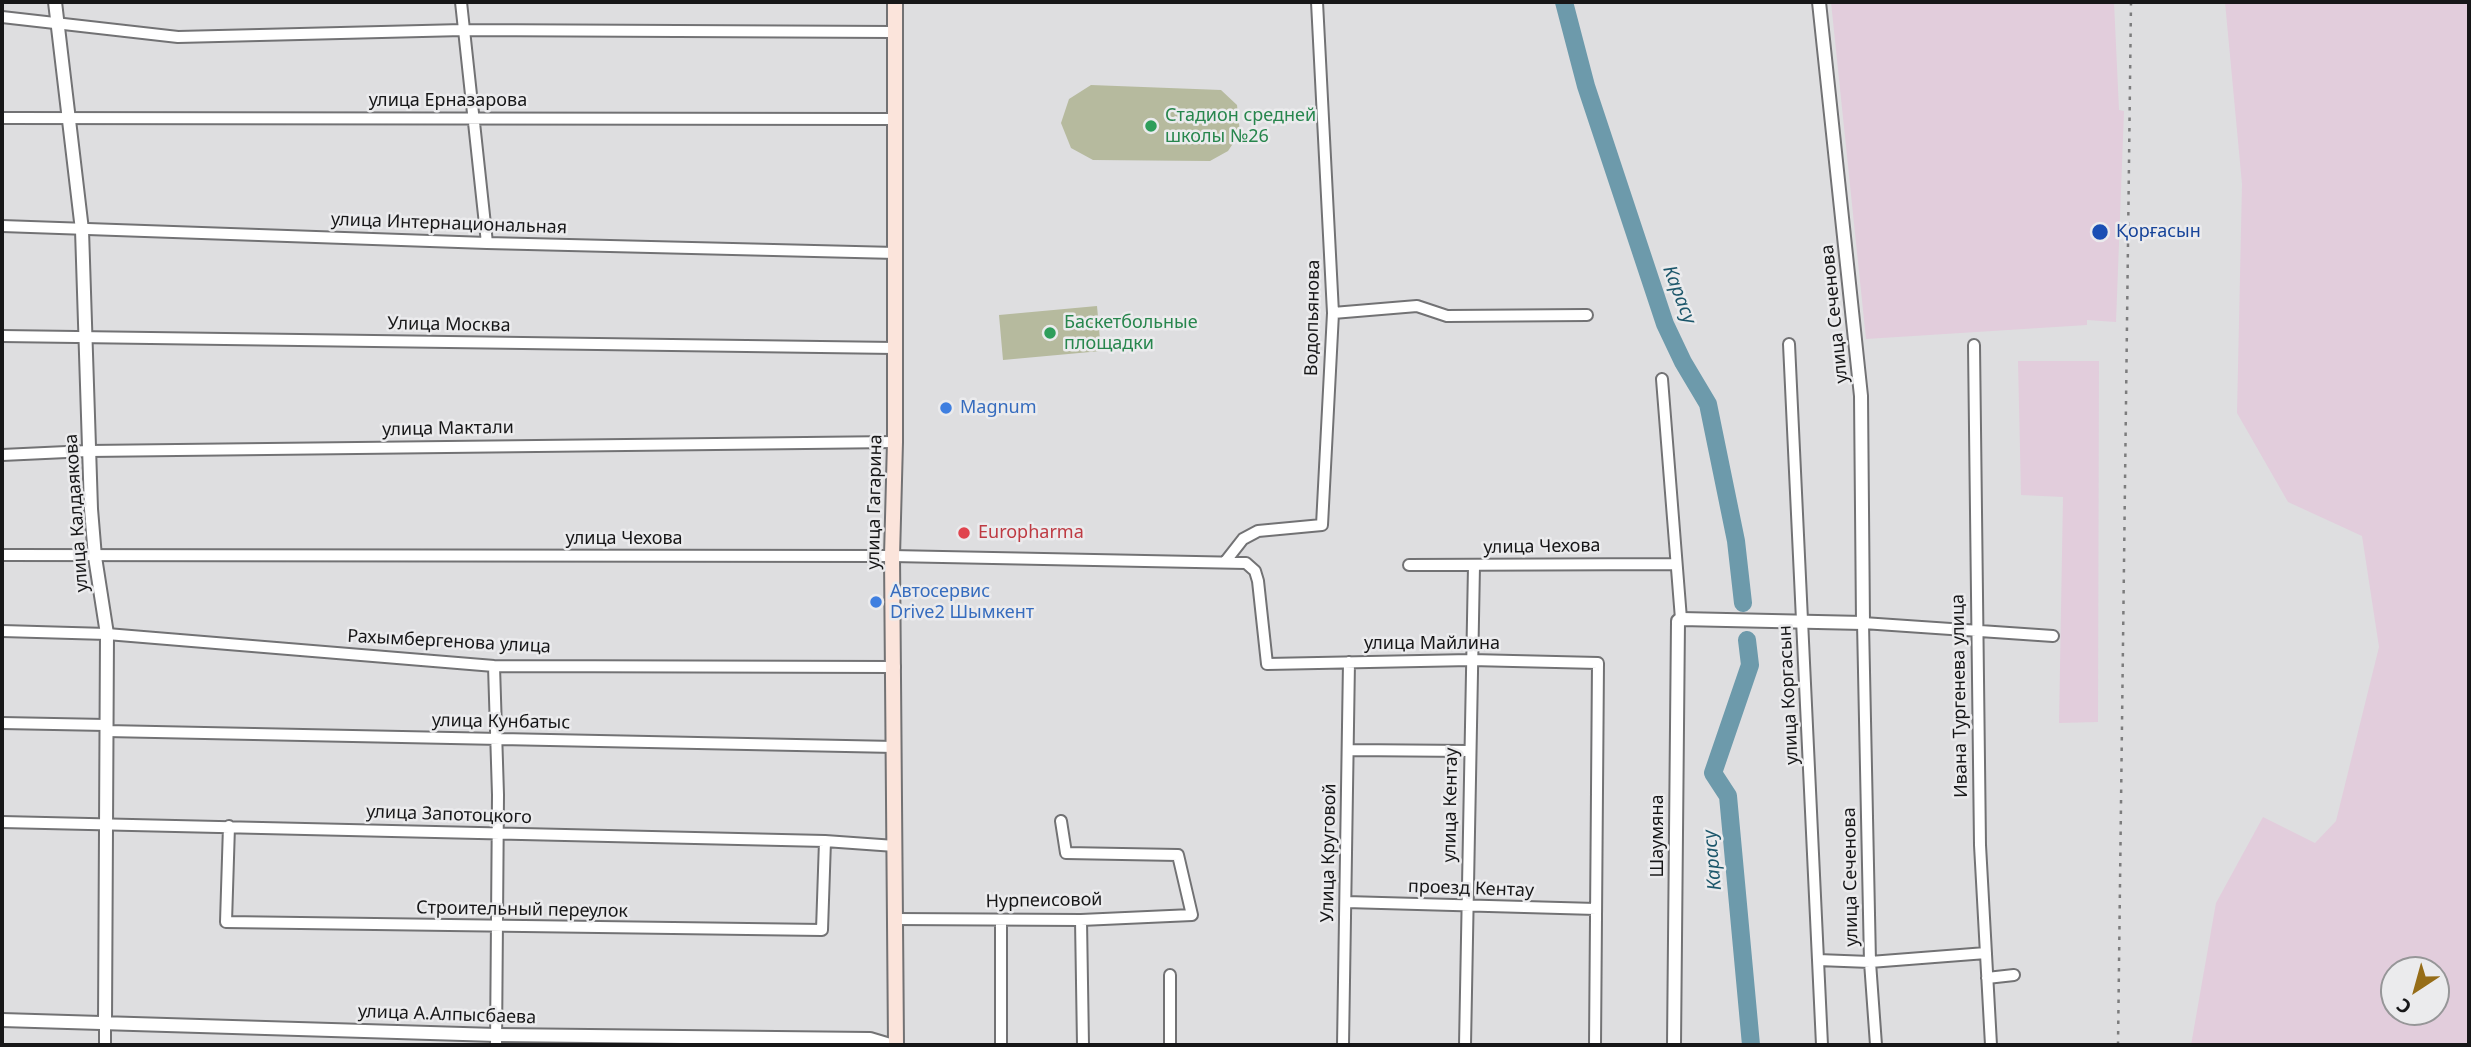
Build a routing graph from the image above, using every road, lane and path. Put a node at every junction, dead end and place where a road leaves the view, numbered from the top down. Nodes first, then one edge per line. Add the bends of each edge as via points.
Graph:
1 (55, 2) edge
2 (461, 2) edge
3 (895, 2) edge
4 (1317, 2) edge
5 (1819, 2) edge
6 (2, 17) edge
7 (56, 23) junction
8 (463, 30) junction
9 (893, 32) junction
10 (2, 118) edge
11 (473, 118) junction
12 (68, 119) junction
13 (893, 119) junction
14 (2, 226) edge
15 (82, 230) junction
16 (487, 243) junction
17 (895, 253) junction
18 (1333, 313) junction
19 (1587, 315) dead end
20 (2, 336) edge
21 (87, 338) junction
22 (1789, 344) dead end
23 (1974, 345) dead end
24 (895, 348) junction
25 (1662, 379) dead end
26 (895, 442) junction
27 (89, 450) junction
28 (2, 455) edge
29 (2, 555) edge
30 (892, 556) junction
31 (95, 557) junction
32 (1225, 562) junction
33 (1675, 564) junction
34 (1409, 565) dead end
35 (1474, 566) junction
36 (1803, 621) junction
37 (1679, 623) junction
38 (1863, 624) junction
39 (1975, 630) junction
40 (2, 631) edge
41 (107, 634) junction
42 (2053, 636) dead end
43 (1471, 660) junction
44 (1349, 662) junction
45 (1267, 664) joint
46 (494, 666) junction
47 (895, 667) junction
48 (2, 723) edge
49 (106, 728) junction
50 (495, 740) junction
51 (895, 747) junction
52 (1348, 750) junction
53 (1470, 751) junction
54 (1061, 821) dead end
55 (2, 822) edge
56 (105, 822) junction
57 (229, 826) junction
58 (497, 834) junction
59 (825, 841) junction
60 (895, 846) junction
61 (1346, 902) junction
62 (1468, 906) junction
63 (1596, 909) junction
64 (895, 919) junction
65 (1001, 920) junction
66 (1081, 920) junction
67 (497, 927) junction
68 (1986, 953) junction
69 (1818, 960) junction
70 (1870, 962) junction
71 (1170, 975) dead end
72 (2014, 975) dead end
73 (1987, 978) junction
74 (2, 1020) edge
75 (104, 1022) junction
76 (496, 1040) edge
77 (105, 1045) edge
78 (890, 1045) edge
79 (896, 1045) edge
80 (1001, 1045) edge
81 (1083, 1045) edge
82 (1170, 1045) edge
83 (1343, 1045) edge
84 (1465, 1045) edge
85 (1595, 1045) edge
86 (1674, 1045) edge
87 (1822, 1045) edge
88 (1876, 1045) edge
89 (1991, 1045) edge

1 - 7 street, улица Калдаякова
2 - 8 street
3 - 9 main road, улица Гагарина
4 - 18 street, Водопьянова
5 - 38 street, улица Сеченова via 1861,396
6 - 7 street
7 - 8 street via 177,37
7 - 12 street, улица Калдаякова
8 - 9 street
8 - 11 street
9 - 13 main road, улица Гагарина
10 - 12 street, улица Ерназарова
11 - 12 street, улица Ерназарова
11 - 13 street, улица Ерназарова
11 - 16 street
12 - 15 street, улица Калдаякова
13 - 17 main road, улица Гагарина
14 - 15 street, улица Интернациональная
15 - 16 street, улица Интернациональная
15 - 21 street, улица Калдаякова
16 - 17 street, улица Интернациональная
17 - 24 main road, улица Гагарина
18 - 19 street via 1417,306 1447,316
18 - 32 street, Водопьянова via 1322,525 1258,531 1243,540
20 - 21 street, Улица Москва
21 - 24 street, Улица Москва
21 - 27 street, улица Калдаякова
22 - 36 street, улица Коргасын
23 - 39 street, Ивана Тургенева улица
24 - 26 main road, улица Гагарина
25 - 33 street, Шаумяна
26 - 27 street, улица Мактали
26 - 30 main road, улица Гагарина
27 - 28 street, улица Мактали
27 - 31 street, улица Калдаякова
29 - 31 street, улица Чехова
30 - 31 street, улица Чехова
30 - 32 street, улица Чехова
30 - 47 main road, улица Гагарина
31 - 41 street, улица Калдаякова
32 - 45 street, улица Чехова via 1246,564 1258,581
33 - 35 street, улица Чехова
33 - 37 street, Шаумяна
34 - 35 street, улица Чехова
35 - 43 street, улица Кентау
36 - 37 street
36 - 38 street
36 - 69 street, улица Коргасын
37 - 86 street, Шаумяна
38 - 39 street
38 - 70 street, улица Сеченова
39 - 42 street
39 - 68 street, Ивана Тургенева улица
40 - 41 street, Рахымбергенова улица
41 - 46 street, Рахымбергенова улица
41 - 49 street, улица Калдаякова
43 - 44 street, улица Майлина
43 - 53 street, улица Кентау
43 - 63 street, улица Майлина via 1598,663
44 - 45 street, улица Майлина
44 - 52 street, Улица Круговой
46 - 47 street, Рахымбергенова улица
46 - 50 street
47 - 51 main road, улица Гагарина
48 - 49 street, улица Кунбатыс
49 - 50 street, улица Кунбатыс
49 - 56 street, улица Калдаякова
50 - 51 street, улица Кунбатыс
50 - 58 street
51 - 60 main road, улица Гагарина
52 - 53 street
52 - 61 street, Улица Круговой
53 - 62 street, улица Кентау
54 - 66 street, Нурпеисовой via 1066,853 1178,855 1192,915
55 - 56 street, улица Запотоцкого
56 - 57 street, улица Запотоцкого
56 - 75 street, улица Калдаякова
57 - 58 street, улица Запотоцкого
57 - 67 street, Строительный переулок via 226,922
58 - 59 street, улица Запотоцкого
58 - 67 street
59 - 60 street, улица Запотоцкого
59 - 67 street, Строительный переулок via 822,930
60 - 64 main road, улица Гагарина
61 - 62 street, проезд Кентау
61 - 83 street, Улица Круговой
62 - 63 street, проезд Кентау
62 - 84 street, улица Кентау
63 - 85 street
64 - 65 street, Нурпеисовой
64 - 79 main road, улица Гагарина
65 - 66 street, Нурпеисовой
65 - 80 street
66 - 81 street
67 - 76 street
68 - 70 street
68 - 73 street, Ивана Тургенева улица
69 - 70 street
69 - 87 street, улица Коргасын
70 - 88 street, улица Сеченова
71 - 82 street
72 - 73 street
73 - 89 street, Ивана Тургенева улица
74 - 75 street, улица А.Алпысбаева
75 - 76 street, улица А.Алпысбаева
75 - 77 street
76 - 78 street, улица А.Алпысбаева via 870,1039

